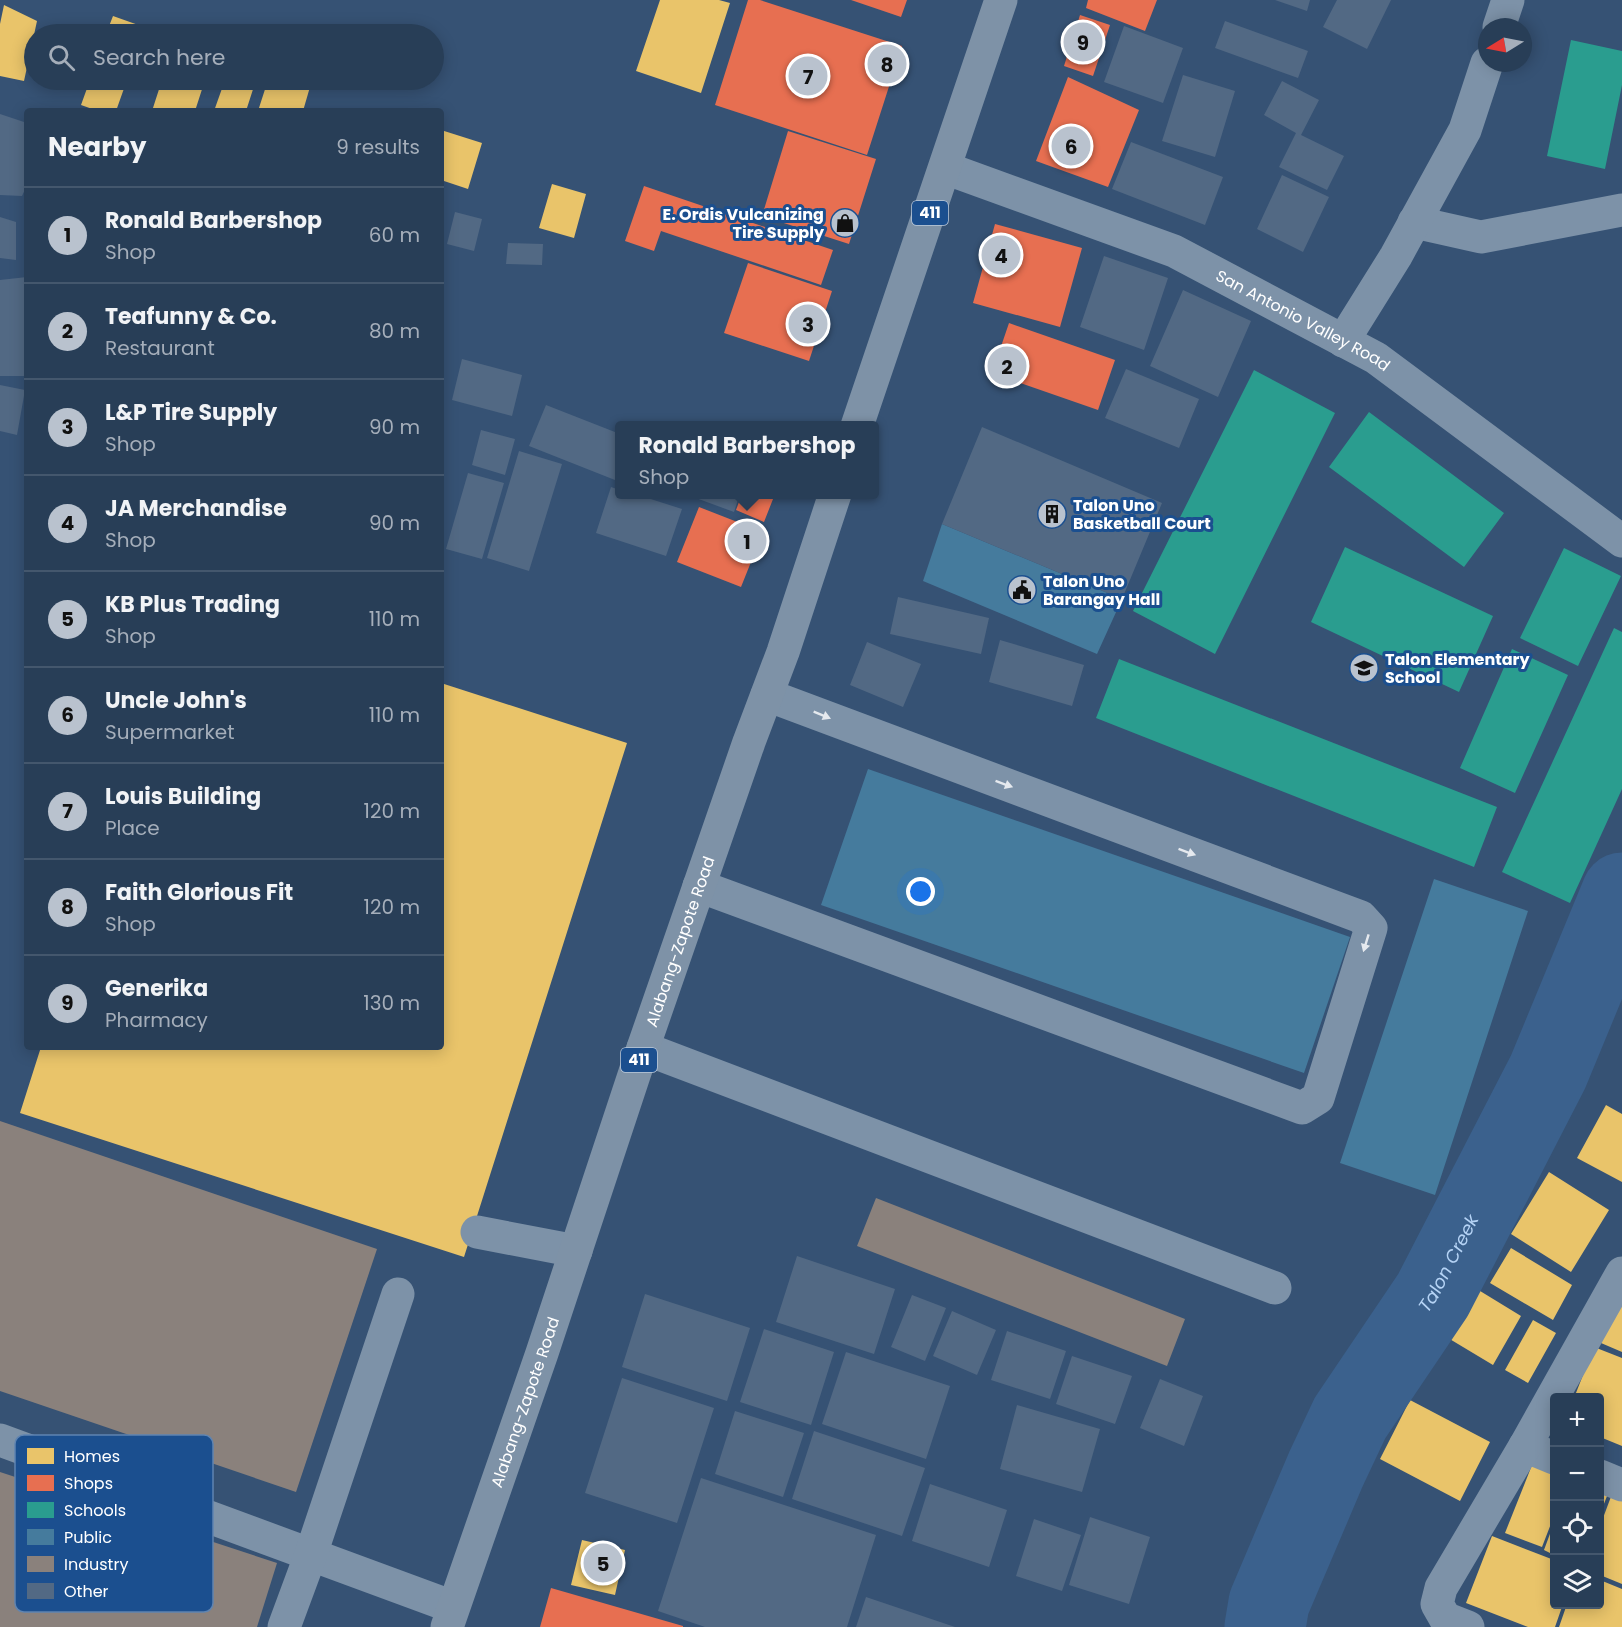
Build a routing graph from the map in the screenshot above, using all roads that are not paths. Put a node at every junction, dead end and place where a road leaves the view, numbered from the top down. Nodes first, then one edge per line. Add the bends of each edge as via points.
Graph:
1 (1001, 0) edge
2 (1508, 0) edge
3 (1502, 18) edge
4 (1484, 72) edge
5 (945, 168) junction
6 (1622, 210) edge
7 (1414, 222) junction
8 (1342, 341) junction
9 (859, 421) edge
10 (834, 499) edge
11 (1622, 541) edge
12 (767, 695) junction
13 (699, 886) junction
14 (643, 1048) junction
15 (477, 1232) dead end
16 (576, 1251) junction
17 (1622, 1273) edge
18 (1275, 1288) dead end
19 (398, 1294) dead end
20 (0, 1440) edge
21 (15, 1445) edge
22 (1540, 1452) edge
23 (1604, 1478) edge
24 (1622, 1485) edge
25 (213, 1518) edge
26 (311, 1554) junction
27 (450, 1617) edge
28 (284, 1627) edge
29 (1468, 1627) edge

1 - 5 highway, 411
2 - 3 street
4 - 7 street via 1465,130
5 - 8 street, San Antonio Valley Road via 1174,251
5 - 9 highway, 411
6 - 7 street via 1481,237
7 - 8 street
8 - 11 street, San Antonio Valley Road via 1376,358
10 - 12 highway, Alabang-Zapote Road / 411
12 - 13 highway, Alabang-Zapote Road / 411
12 -> 13 street via 1361,917 1371,928 1318,1098 1302,1108
13 - 14 highway, Alabang-Zapote Road / 411
14 - 16 highway, Alabang-Zapote Road / 411
14 - 18 street
15 - 16 street
16 - 27 highway, Alabang-Zapote Road / 411
17 - 22 street
19 - 26 street
20 - 21 street
22 - 29 street via 1441,1588 1437,1604 1445,1618
23 - 24 street
25 - 26 street
26 - 27 street
26 - 28 street

